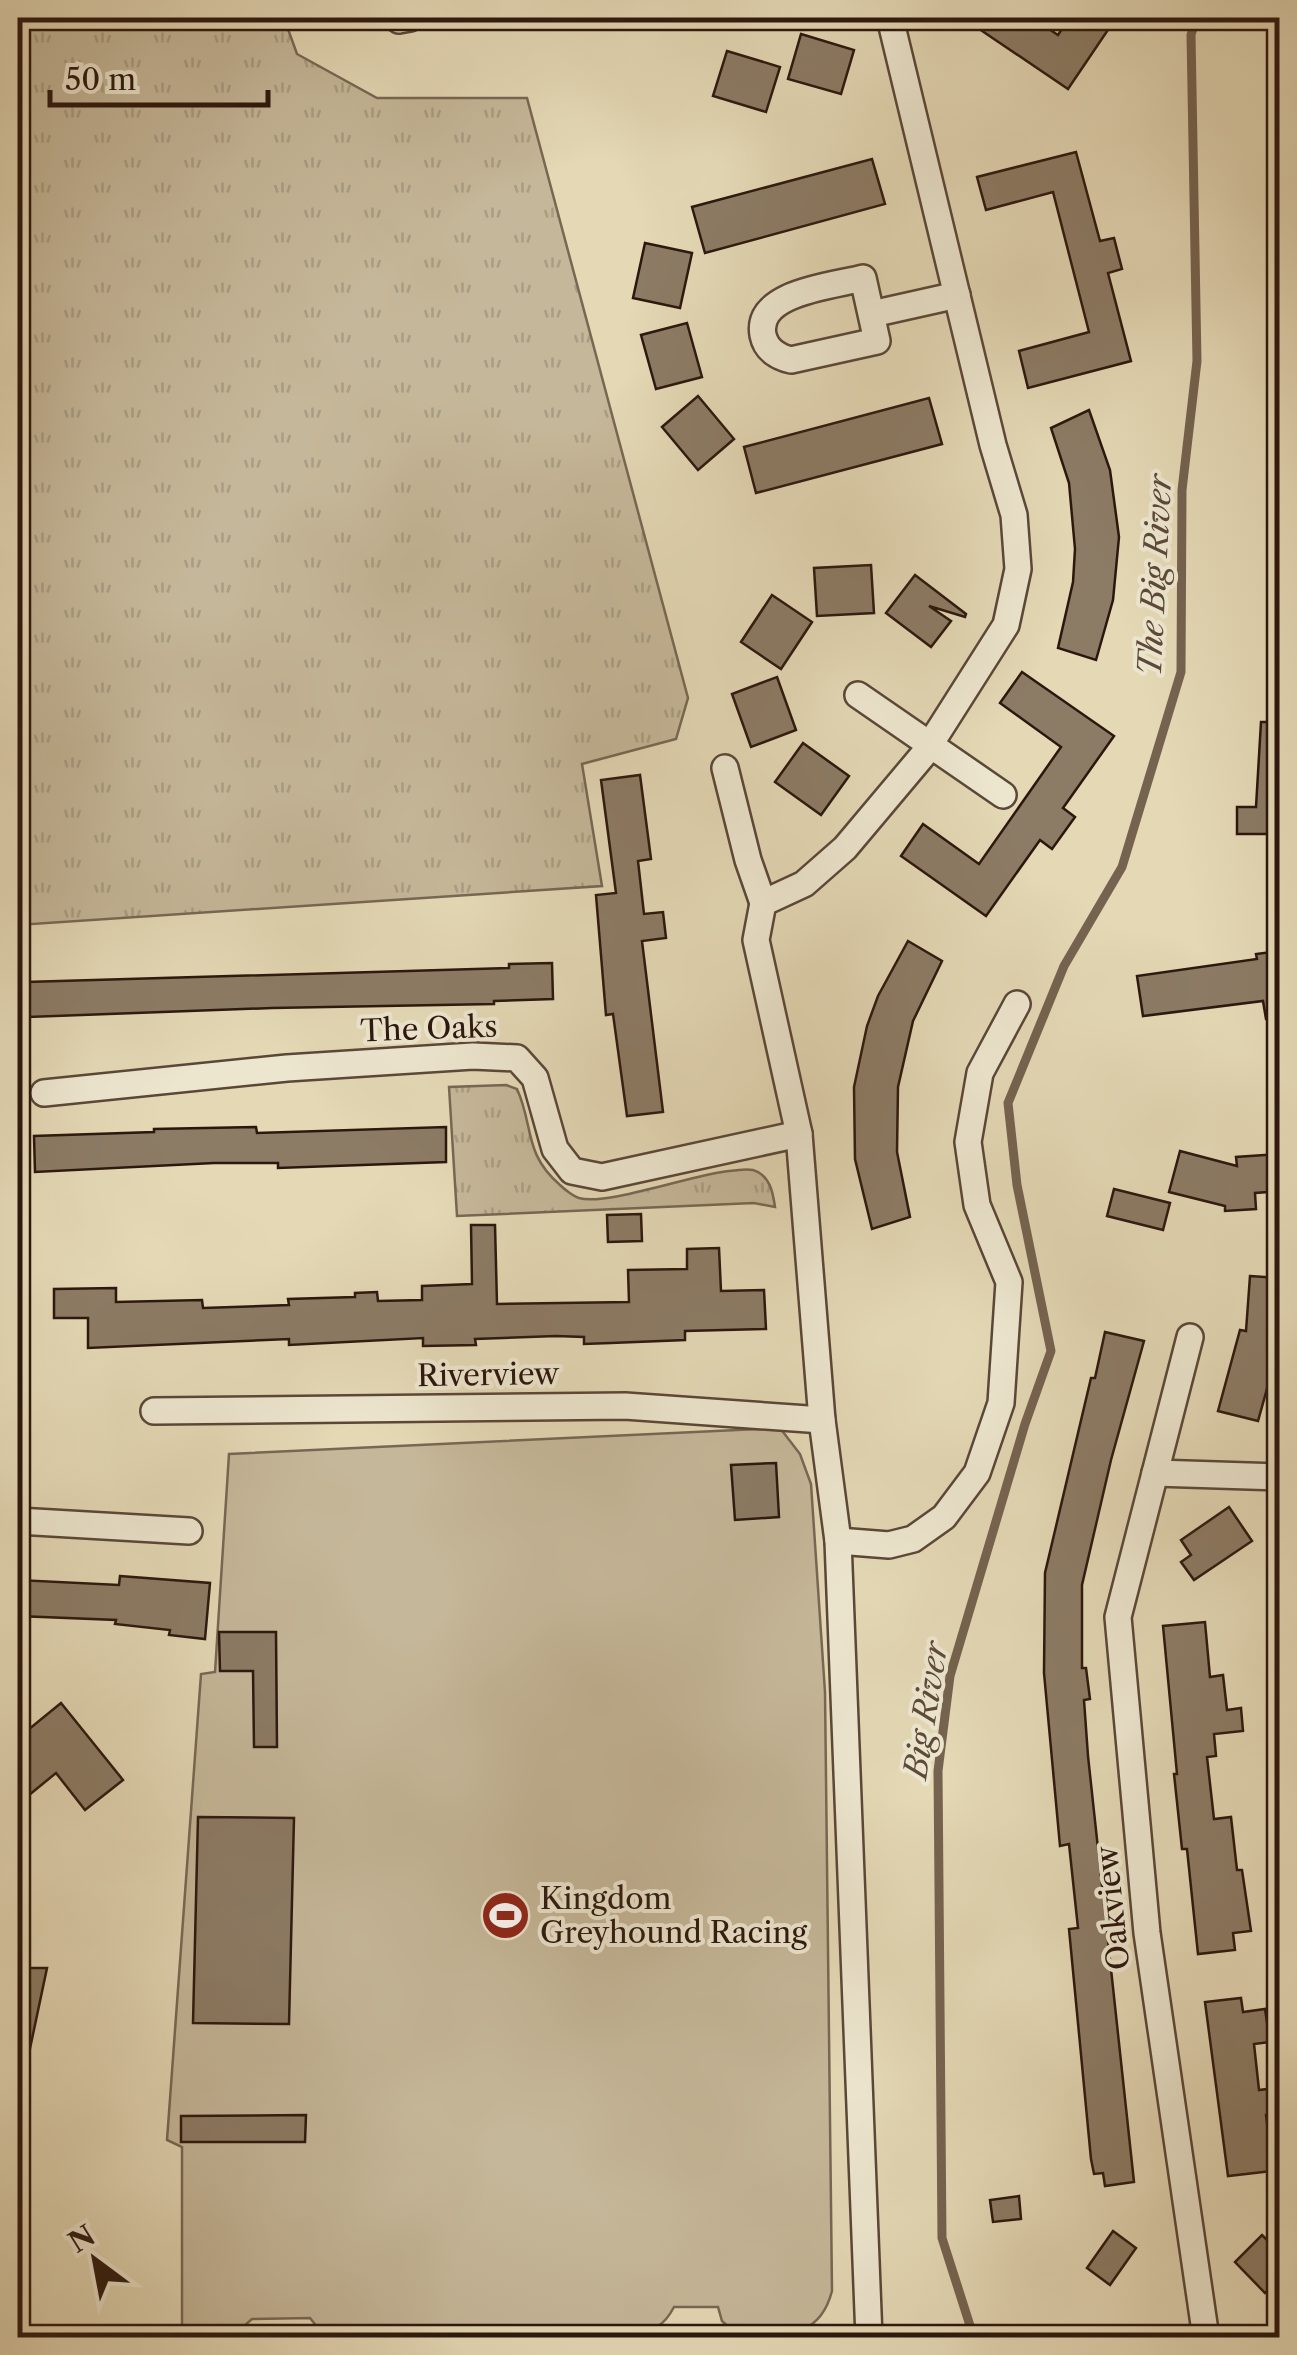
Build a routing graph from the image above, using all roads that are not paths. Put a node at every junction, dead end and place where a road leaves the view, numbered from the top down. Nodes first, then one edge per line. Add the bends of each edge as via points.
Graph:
1 (398, 18) edge
2 (410, 18) edge
3 (890, 18) edge
4 (957, 295) junction
5 (872, 314) junction
6 (858, 695) dead end
7 (930, 744) junction
8 (725, 768) dead end
9 (1003, 795) dead end
10 (763, 903) junction
11 (1017, 1004) dead end
12 (44, 1093) dead end
13 (799, 1134) junction
14 (1190, 1338) dead end
15 (154, 1411) dead end
16 (822, 1420) junction
17 (1156, 1472) junction
18 (1280, 1477) edge
19 (18, 1521) edge
20 (189, 1531) dead end
21 (838, 1542) junction
22 (870, 2338) edge
23 (1206, 2338) edge

1 - 2 street
3 - 4 street
4 - 5 street
4 - 7 street via 1014,514 1018,568 1006,625
5 - 5 street via 877,341 802,359 780,357 762,332 779,300 864,278
6 - 7 street
7 - 9 street
7 - 10 street via 845,848 804,884
8 - 10 street
10 - 13 street via 756,940
11 - 21 street via 980,1074 968,1142 978,1205 1009,1282 1001,1403 977,1473 944,1516 895,1543
12 - 13 street, The Oaks via 286,1068 517,1058 535,1078 555,1150 572,1171 602,1177
13 - 16 street
14 - 17 street, Oakview
15 - 16 street, Riverview via 625,1406
16 - 21 street
17 - 18 street
17 - 23 street, Oakview via 1118,1617 1148,1933
19 - 20 street
21 - 22 street

